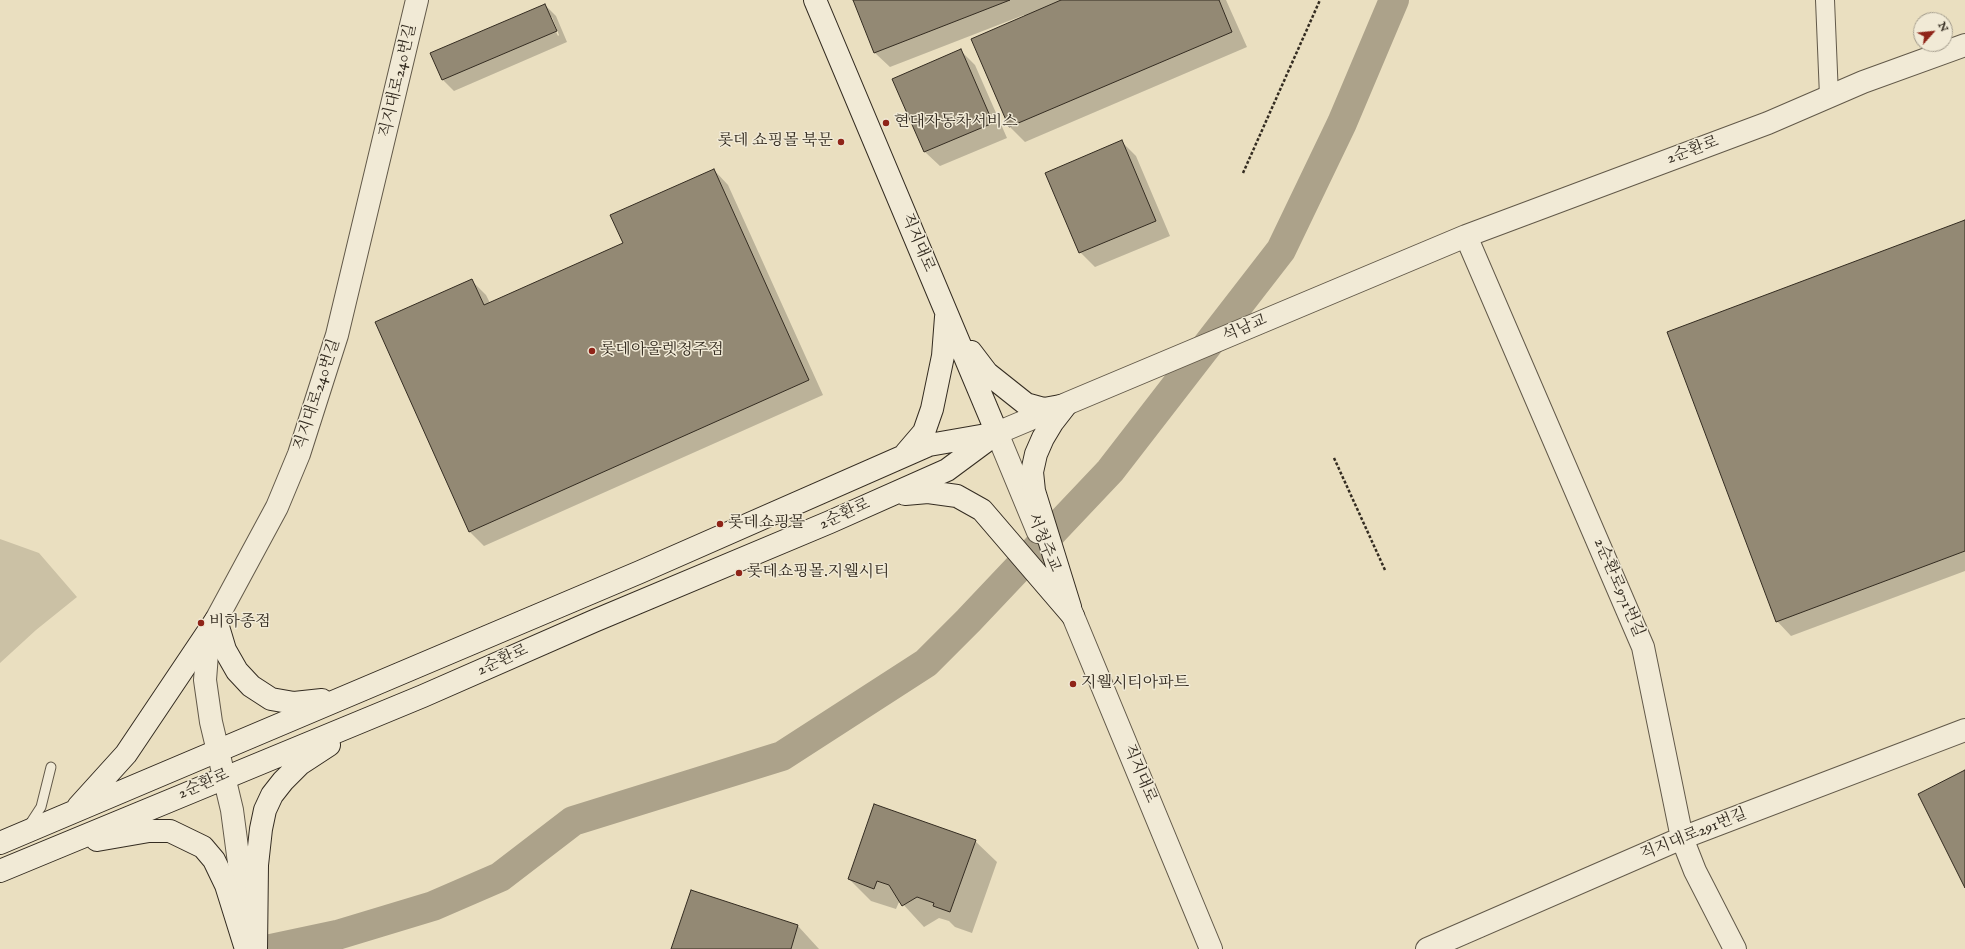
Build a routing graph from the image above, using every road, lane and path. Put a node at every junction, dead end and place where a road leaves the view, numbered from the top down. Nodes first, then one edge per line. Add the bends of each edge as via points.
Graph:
1 (417, 0) edge
2 (815, 0) edge
3 (1320, 0) edge
4 (1825, 0) edge
5 (1965, 45) edge
6 (1829, 96) junction
7 (1243, 173) dead end
8 (1466, 236) junction
9 (1421, 256) joint
10 (946, 312) junction
11 (1068, 404) junction
12 (997, 434) junction
13 (903, 456) junction
14 (1334, 458) dead end
15 (1027, 489) junction
16 (888, 496) junction
17 (1385, 570) dead end
18 (1069, 604) junction
19 (216, 620) junction
20 (198, 646) junction
21 (204, 680) junction
22 (423, 696) junction
23 (343, 698) junction
24 (1965, 730) edge
25 (218, 751) junction
26 (51, 768) dead end
27 (225, 776) junction
28 (73, 813) junction
29 (23, 834) junction
30 (1682, 838) junction
31 (0, 844) edge
32 (55, 848) junction
33 (0, 871) edge
34 (241, 876) junction
35 (246, 949) edge
36 (251, 949) edge
37 (256, 949) edge
38 (1211, 949) edge
39 (1427, 949) edge
40 (1735, 949) edge

1 - 19 main road, 직지대로240번길 via 337,335 299,454 277,507
2 - 10 main road, 직지대로
3 - 7 path
4 - 6 street
5 - 6 main road, 2순환로
6 - 8 main road, 2순환로 via 1754,128
8 - 9 main road, 2순환로
8 - 30 main road, 2순환로971번길 via 1643,647
9 - 11 main road, 석남교
10 - 11 main road via 978,362 1011,393 1034,407 1054,408
10 - 12 main road, 직지대로
10 - 13 main road via 943,356 930,415 924,432
11 - 12 main road, 2순환로
11 - 15 main road via 1052,423 1036,454
12 - 13 main road, 2순환로 via 930,445
12 - 15 main road, 직지대로
12 - 16 main road, 2순환로 via 947,470
13 - 23 main road, 2순환로 via 640,572
14 - 17 path
15 - 18 main road
16 - 18 main road via 928,492 956,496 982,510 1039,577
16 - 22 main road, 2순환로
18 - 38 main road, 직지대로
19 - 20 main road
19 - 21 main road, 직지대로240번길
19 - 23 main road via 225,650 237,671 251,686 271,699 294,703
20 - 21 main road
20 - 28 main road via 126,754
21 - 25 main road, 직지대로240번길
22 - 27 main road, 2순환로
22 - 34 main road via 322,748 300,764 272,795
23 - 25 main road, 2순환로
24 - 30 main road, 직지대로291번길
25 - 27 main road, 직지대로240번길
25 - 28 main road, 2순환로
26 - 29 lane via 40,808
27 - 32 main road, 2순환로
27 - 34 main road, 직지대로240번길
28 - 29 main road, 2순환로
29 - 31 main road, 2순환로
30 - 39 main road, 직지대로291번길
30 - 40 main road, 2순환로971번길 via 1695,871
32 - 33 main road, 2순환로
32 - 34 main road via 149,831 170,831 203,847 214,860
34 - 35 main road
34 - 36 main road
34 - 37 main road

